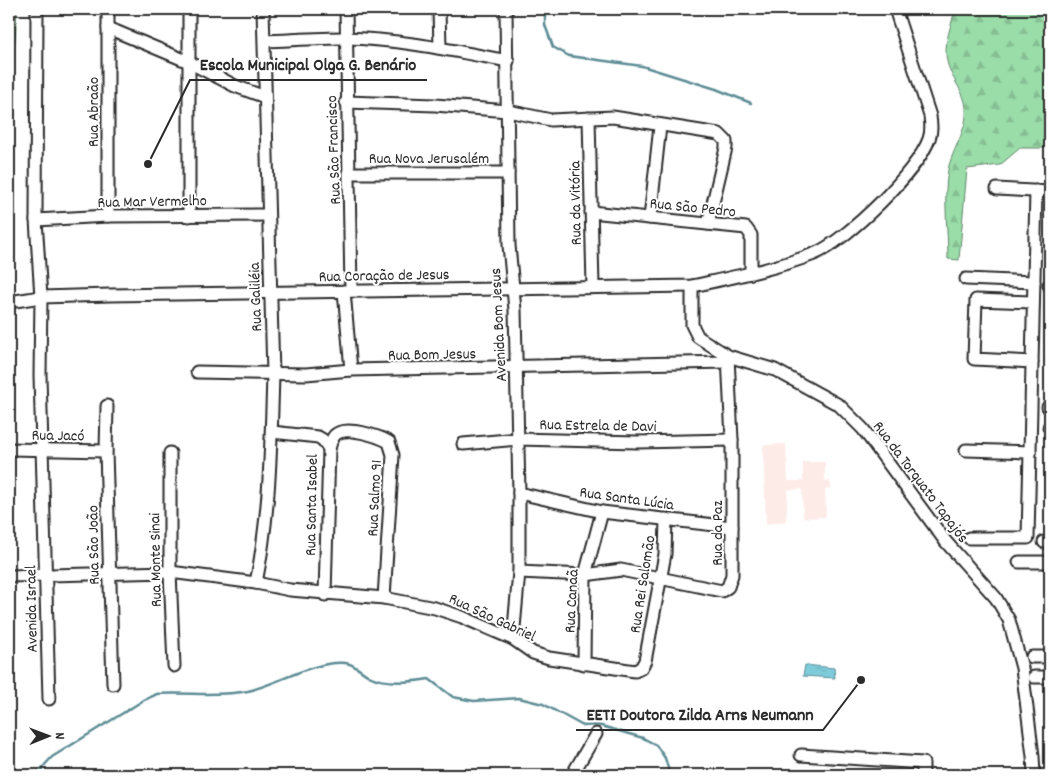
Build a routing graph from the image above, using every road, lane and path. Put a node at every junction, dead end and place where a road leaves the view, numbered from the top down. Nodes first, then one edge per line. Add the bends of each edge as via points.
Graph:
1 (37, 9) edge
2 (108, 9) edge
3 (189, 9) edge
4 (264, 9) edge
5 (346, 9) edge
6 (439, 9) edge
7 (506, 9) edge
8 (895, 9) edge
9 (108, 28) junction
10 (346, 38) junction
11 (265, 41) junction
12 (440, 48) junction
13 (508, 61) junction
14 (189, 62) junction
15 (265, 97) junction
16 (346, 102) junction
17 (508, 111) junction
18 (589, 118) junction
19 (660, 126) junction
20 (350, 173) junction
21 (508, 173) junction
22 (997, 189) dead end
23 (1036, 191) junction
24 (1050, 192) edge
25 (591, 212) junction
26 (268, 215) junction
27 (108, 216) junction
28 (189, 216) junction
29 (650, 218) junction
30 (36, 220) junction
31 (708, 224) junction
32 (751, 273) junction
33 (966, 279) dead end
34 (1034, 282) junction
35 (692, 286) junction
36 (593, 287) junction
37 (512, 288) junction
38 (348, 290) junction
39 (271, 292) junction
40 (41, 297) junction
41 (12, 301) edge
42 (1034, 302) junction
43 (728, 359) junction
44 (1032, 362) junction
45 (517, 368) junction
46 (351, 370) junction
47 (197, 372) dead end
48 (273, 374) junction
49 (107, 406) dead end
50 (272, 432) junction
51 (518, 440) junction
52 (732, 440) junction
53 (463, 444) dead end
54 (9, 449) edge
55 (329, 449) junction
56 (43, 450) junction
57 (966, 450) dead end
58 (106, 451) junction
59 (1030, 452) junction
60 (170, 453) dead end
61 (519, 493) junction
62 (602, 512) junction
63 (666, 519) junction
64 (732, 527) junction
65 (969, 538) dead end
66 (1020, 562) dead end
67 (1050, 562) edge
68 (170, 572) junction
69 (519, 572) junction
70 (109, 574) junction
71 (46, 575) junction
72 (585, 575) junction
73 (9, 576) edge
74 (660, 578) junction
75 (256, 583) junction
76 (325, 595) junction
77 (384, 598) junction
78 (512, 639) junction
79 (646, 654) joint
80 (1032, 657) dead end
81 (1050, 657) edge
82 (584, 664) junction
83 (174, 666) dead end
84 (1034, 676) dead end
85 (1050, 677) edge
86 (113, 684) dead end
87 (49, 699) dead end
88 (596, 734) dead end
89 (801, 755) dead end
90 (572, 775) edge
91 (923, 775) edge
92 (1034, 775) edge

1 - 30 street, Avenida Israel
2 - 9 street, Rua Abraão
3 - 14 street
4 - 11 street, Rua Galiléia
5 - 10 street, Rua São Francisco
6 - 12 street
7 - 13 street, Avenida Bom Jesus
8 - 32 street, Rua Coração de Jesus via 930,116 932,128 925,148 869,215 842,237 816,254
9 - 14 street
9 - 27 street, Rua Abraão
10 - 11 street
10 - 12 street
10 - 16 street, Rua São Francisco
11 - 15 street, Rua Galiléia
12 - 13 street
13 - 17 street, Avenida Bom Jesus
14 - 15 street via 235,86
14 - 28 street
15 - 26 street, Rua Galiléia
16 - 17 street
16 - 20 street, Rua São Francisco
17 - 18 street via 550,120
17 - 21 street, Avenida Bom Jesus
18 - 19 street via 613,117
18 - 25 street, Rua da Vitória
19 - 29 street
19 - 31 street via 719,134 726,142
20 - 21 street, Rua Nova Jerusalém
20 - 38 street, Rua São Francisco
21 - 37 street, Avenida Bom Jesus
22 - 23 street
23 - 24 street
23 - 34 street
25 - 29 street, Rua São Pedro
25 - 36 street, Rua da Vitória
26 - 28 street, Rua Mar Vermelho
26 - 39 street, Rua Galiléia
27 - 28 street, Rua Mar Vermelho
27 - 30 street, Rua Mar Vermelho
29 - 31 street, Rua São Pedro
30 - 40 street, Avenida Israel
31 - 32 street, Rua São Pedro via 740,226 750,230
32 - 35 street, Rua Coração de Jesus
33 - 34 street
34 - 42 street
35 - 36 street, Rua Coração de Jesus
35 - 43 street, Rua da Torquato Tapajós via 691,314 695,333
36 - 37 street, Rua Coração de Jesus
37 - 38 street, Rua Coração de Jesus
37 - 45 street, Avenida Bom Jesus
38 - 39 street, Rua Coração de Jesus
38 - 46 street, Rua São Francisco
39 - 40 street, Rua Coração de Jesus
39 - 48 street, Rua Galiléia
40 - 41 street, Rua Coração de Jesus
40 - 56 street, Avenida Israel
42 - 44 street
42 - 44 street via 976,300 974,359
43 - 45 street, Rua Bom Jesus
43 - 52 street, Rua da Paz
43 - 92 street, Rua da Torquato Tapajós via 774,370 839,405 863,429 946,542 996,598 1009,620 1022,668
44 - 59 street
45 - 46 street, Rua Bom Jesus
45 - 51 street, Avenida Bom Jesus
46 - 48 street, Rua Bom Jesus
47 - 48 street, Rua Bom Jesus
48 - 50 street, Rua Galiléia
49 - 58 street, Rua São João
50 - 55 street, Rua Santa Isabel via 318,437
50 - 75 street, Rua Galiléia via 266,526
51 - 52 street, Rua Estrela de Davi
51 - 53 street, Rua Estrela de Davi
51 - 61 street, Avenida Bom Jesus
52 - 64 street, Rua da Paz
54 - 56 street, Rua Jacó
55 - 76 street, Rua Santa Isabel
55 - 77 street, Rua Salmo 91 via 334,436 340,432 373,434 389,442 393,455
56 - 58 street, Rua Jacó
56 - 71 street, Avenida Israel
57 - 59 street
58 - 70 street, Rua São João
59 - 65 street via 1028,538
60 - 68 street, Rua Monte Sinai
61 - 62 street, Rua Santa Lúcia
61 - 69 street, Avenida Bom Jesus
62 - 63 street, Rua Santa Lúcia
62 - 72 street, Rua Canaã
63 - 64 street, Rua Santa Lúcia
63 - 74 street, Rua Rei Salomão via 665,554
64 - 74 street, Rua da Paz via 732,580 726,590
66 - 67 street
68 - 70 street, Rua São Gabriel
68 - 75 street, Rua São Gabriel
68 - 83 street, Rua Monte Sinai
69 - 72 street, Rua da Paz
69 - 78 street, Avenida Bom Jesus
70 - 71 street, Rua São Gabriel
70 - 86 street, Rua São João
71 - 73 street, Rua São Gabriel
71 - 87 street, Avenida Israel
72 - 74 street, Rua da Paz via 621,570
72 - 82 street, Rua Canaã
74 - 79 street, Rua Rei Salomão
75 - 76 street, Rua São Gabriel
76 - 77 street, Rua São Gabriel
77 - 78 street, Rua São Gabriel via 435,608
78 - 82 street, Rua São Gabriel via 533,653
79 - 82 street, Rua São Gabriel via 642,668 635,670
80 - 81 street
84 - 85 street
88 - 90 street
89 - 91 street via 923,763

